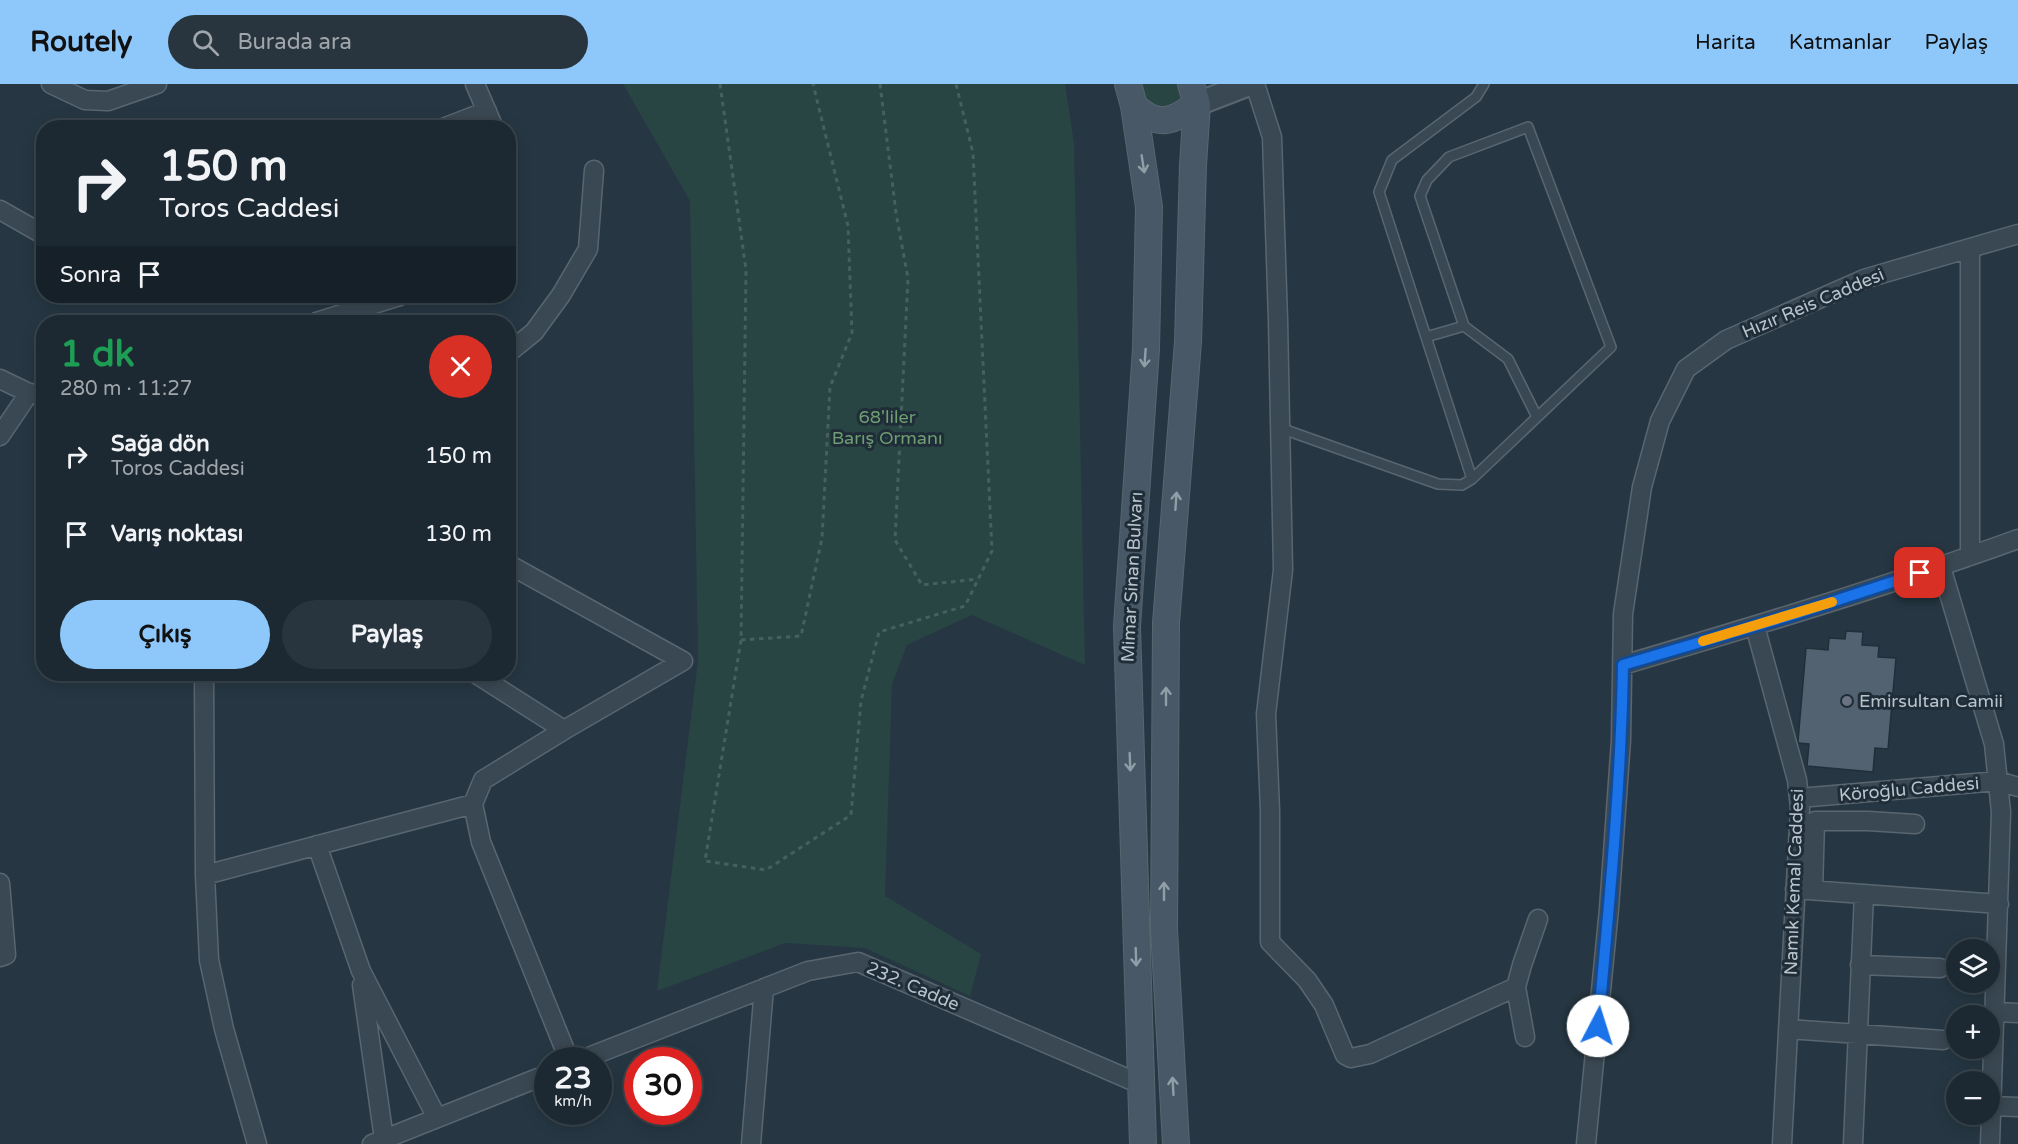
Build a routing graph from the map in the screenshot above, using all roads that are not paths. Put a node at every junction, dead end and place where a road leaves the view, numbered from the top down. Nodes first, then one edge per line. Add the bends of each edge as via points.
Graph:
1 (51, 84) edge
2 (157, 84) edge
3 (475, 84) edge
4 (1249, 84) edge
5 (1255, 84) edge
6 (1484, 84) edge
7 (1130, 90) edge
8 (1194, 94) edge
9 (491, 119) edge
10 (594, 170) dead end
11 (0, 210) edge
12 (36, 230) edge
13 (2018, 234) edge
14 (1970, 248) junction
15 (377, 303) edge
16 (339, 315) edge
17 (1464, 326) junction
18 (1426, 336) junction
19 (516, 347) edge
20 (0, 379) edge
21 (36, 394) edge
22 (1537, 417) junction
23 (1280, 428) junction
24 (0, 435) edge
25 (1473, 479) junction
26 (2018, 539) edge
27 (1970, 556) junction
28 (1941, 567) junction
29 (516, 568) edge
30 (1755, 626) junction
31 (1623, 665) junction
32 (204, 681) edge
33 (487, 681) edge
34 (564, 730) junction
35 (1998, 781) junction
36 (2018, 787) edge
37 (1871, 792) junction
38 (1799, 798) junction
39 (473, 804) junction
40 (1869, 821) junction
41 (1915, 824) dead end
42 (317, 845) junction
43 (205, 875) junction
44 (0, 883) edge
45 (1804, 889) junction
46 (1864, 894) junction
47 (1999, 904) junction
48 (1538, 920) dead end
49 (0, 957) edge
50 (1860, 965) junction
51 (1940, 968) dead end
52 (361, 971) junction
53 (1516, 987) junction
54 (764, 988) junction
55 (1995, 1005) edge
56 (2000, 1012) edge
57 (2018, 1014) edge
58 (1788, 1029) junction
59 (1857, 1034) junction
60 (1526, 1037) dead end
61 (1943, 1040) dead end
62 (563, 1047) edge
63 (612, 1048) edge
64 (534, 1080) edge
65 (1140, 1084) junction
66 (2000, 1106) edge
67 (2018, 1107) edge
68 (437, 1118) junction
69 (1991, 1125) edge
70 (378, 1142) edge
71 (257, 1144) edge
72 (751, 1144) edge
73 (1143, 1144) edge
74 (1176, 1144) edge
75 (1586, 1144) edge
76 (1782, 1144) edge
77 (1852, 1144) edge
78 (1990, 1144) edge

1 - 2 street via 85,100 108,101
3 - 9 street
4 - 8 street
5 - 23 street via 1272,137
6 - 18 lane via 1476,97 1392,160 1379,192
7 - 8 main road via 1151,118 1161,121 1179,117
7 -> 65 main road, Mimar Sinan Bulvarı via 1149,207 1146,349 1126,626
74 -> 8 main road, Mimar Sinan Bulvarı via 1164,929 1166,622 1188,342
10 - 19 street via 588,249 534,332
11 - 12 street
13 - 14 street, Hızır Reis Caddesi
14 - 27 street
14 - 31 street, Hızır Reis Caddesi via 1864,279 1726,340 1686,369 1660,421 1642,487 1623,614
15 - 16 street
17 - 18 lane
17 - 22 lane via 1508,359
17 - 22 lane via 1420,196 1427,180 1449,157 1528,127 1611,346
18 - 25 lane
20 - 21 street
21 - 24 street
22 - 25 lane
23 - 25 lane via 1438,484 1462,485
23 - 53 street via 1283,570 1266,714 1270,942 1307,980 1324,1005 1345,1055 1351,1058 1370,1054
26 - 27 street
27 - 28 street
28 - 30 street
28 - 35 street via 1994,744
29 - 34 street via 683,662
30 - 31 street
30 - 38 street, Namık Kemal Caddesi
31 - 75 street via 1610,909
32 - 43 street
33 - 34 street
34 - 39 street via 483,780
35 - 36 street, Köroğlu Caddesi
35 - 37 street, Köroğlu Caddesi
35 - 47 street
37 - 38 street, Köroğlu Caddesi
37 - 40 street
38 - 45 street, Namık Kemal Caddesi
39 - 42 street
39 - 62 street via 481,842
40 - 41 street
40 - 45 street via 1815,821
42 - 43 street
42 - 52 street
43 - 71 street via 208,960
44 - 49 street via 6,955
45 - 46 street
45 - 58 street, Namık Kemal Caddesi
46 - 47 street
46 - 50 street
47 - 55 street
48 - 53 street
50 - 51 street
50 - 59 street
52 - 68 street
52 - 70 street
53 - 60 street
54 - 63 street, 232. Cadde
54 - 65 street, 232. Cadde via 808,971 858,962
54 - 72 street
56 - 57 street
58 - 59 street
58 - 76 street, Namık Kemal Caddesi
59 - 61 street
59 - 77 street
64 - 68 street
65 - 73 main road, Mimar Sinan Bulvarı
66 - 67 street
68 - 70 street
69 - 78 street

